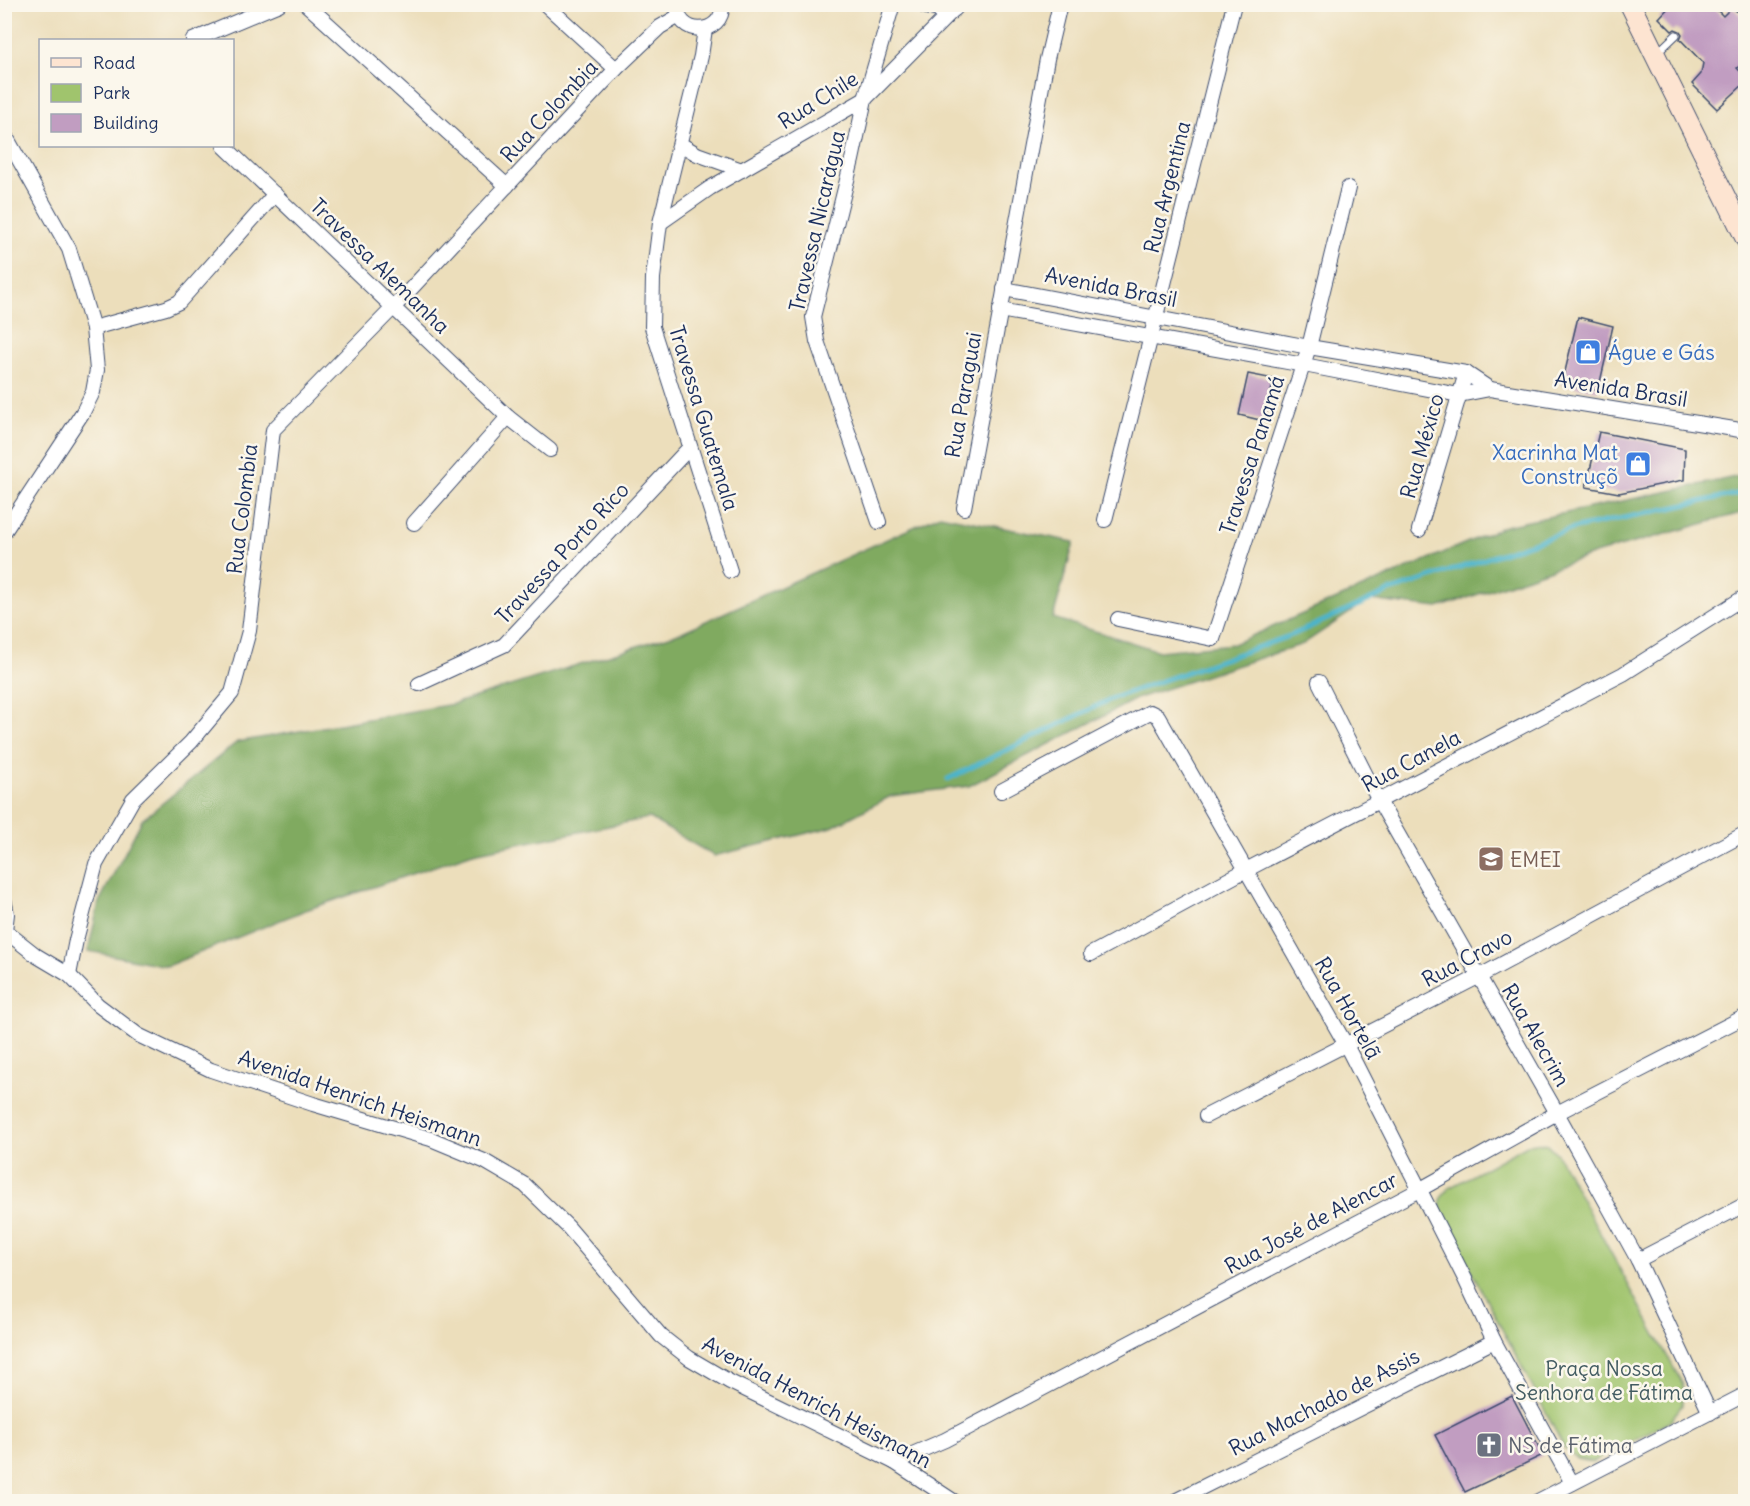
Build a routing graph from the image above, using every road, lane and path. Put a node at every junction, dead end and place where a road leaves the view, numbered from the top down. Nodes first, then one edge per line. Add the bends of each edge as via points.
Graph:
1 (279, 4) edge
2 (306, 4) edge
3 (545, 4) edge
4 (722, 4) edge
5 (893, 4) edge
6 (920, 4) edge
7 (1060, 4) edge
8 (1234, 4) edge
9 (1630, 4) edge
10 (957, 7) edge
11 (679, 10) edge
12 (705, 29) junction
13 (1676, 36) dead end
14 (195, 39) edge
15 (1654, 55) junction
16 (616, 69) junction
17 (865, 99) junction
18 (4, 133) edge
19 (680, 144) junction
20 (225, 147) edge
21 (742, 170) junction
22 (507, 186) junction
23 (1348, 188) dead end
24 (275, 194) junction
25 (660, 223) junction
26 (1746, 239) edge
27 (1004, 289) junction
28 (393, 308) junction
29 (1000, 310) junction
30 (1156, 317) junction
31 (93, 328) junction
32 (1151, 337) junction
33 (1309, 347) junction
34 (1368, 358) junction
35 (1304, 365) junction
36 (1466, 373) junction
37 (1366, 377) junction
38 (1490, 389) junction
39 (1459, 395) junction
40 (508, 417) junction
41 (1746, 431) edge
42 (690, 447) junction
43 (550, 450) dead end
44 (964, 508) dead end
45 (1105, 520) dead end
46 (879, 522) dead end
47 (414, 523) dead end
48 (1419, 530) dead end
49 (4, 532) edge
50 (730, 571) dead end
51 (1746, 596) edge
52 (1118, 619) dead end
53 (1318, 682) dead end
54 (419, 684) dead end
55 (1000, 791) dead end
56 (1379, 801) junction
57 (1746, 833) edge
58 (1246, 870) junction
59 (4, 899) edge
60 (5, 930) edge
61 (1091, 954) dead end
62 (69, 975) junction
63 (1478, 976) junction
64 (1746, 1016) edge
65 (1346, 1045) junction
66 (1557, 1113) junction
67 (1206, 1116) dead end
68 (1419, 1190) junction
69 (1746, 1204) edge
70 (1638, 1260) junction
71 (1494, 1341) junction
72 (1746, 1394) edge
73 (1710, 1413) junction
74 (894, 1462) junction
75 (1572, 1483) junction
76 (955, 1502) edge
77 (1173, 1502) edge
78 (1536, 1502) edge

1 - 14 street
2 - 22 street
3 - 16 street
4 - 12 street via 717,22
5 - 17 street, Travessa Nicarágua
6 - 10 street via 942,11
7 - 27 street
8 - 30 street, Rua Argentina
9 - 15 street
10 - 17 street, Rua Chile
11 - 12 street via 690,28
11 - 16 street, Rua Colombia
12 - 19 street, Travessa Guatemala
13 - 15 lane
15 - 26 street
16 - 22 street, Rua Colombia
17 - 21 street, Rua Chile
17 - 46 street, Travessa Nicarágua via 813,317 817,341
18 - 31 street via 69,249
19 - 21 street
19 - 25 street, Travessa Guatemala
20 - 24 street, Travessa Alemanha
21 - 25 street, Rua Chile
22 - 28 street, Rua Colombia
23 - 33 street, Travessa Panamá
24 - 28 street, Travessa Alemanha
24 - 31 street via 179,302
25 - 42 street, Travessa Guatemala via 652,327
27 - 29 street, Rua Paraguai
27 - 30 street, Avenida Brasil
28 - 40 street, Travessa Alemanha
28 - 62 street, Rua Colombia via 273,430 249,630 232,693 133,799 96,864
29 - 32 street, Avenida Brasil
29 - 44 street, Rua Paraguai
30 - 32 street, Rua Argentina
30 - 33 street, Avenida Brasil
31 - 49 street via 97,370 93,392
32 - 35 street, Avenida Brasil
32 - 45 street, Rua Argentina
33 - 34 street, Avenida Brasil
33 - 35 street, Travessa Panamá
34 - 36 street, Avenida Brasil
34 - 37 street
35 - 37 street, Avenida Brasil
35 - 52 street, Travessa Panamá via 1213,639
36 - 38 street, Avenida Brasil
36 - 39 street, Rua México
37 - 39 street, Avenida Brasil
38 - 39 street, Avenida Brasil
38 - 41 street, Avenida Brasil
39 - 48 street, Rua México
40 - 43 street, Travessa Alemanha
40 - 47 street
42 - 50 street, Travessa Guatemala
42 - 54 street, Travessa Porto Rico via 504,645
51 - 56 street, Rua Canela via 1623,674
53 - 56 street, Rua Alecrim
55 - 58 street, Rua Hortelã via 1150,712 1158,716
56 - 58 street, Rua Canela
56 - 63 street, Rua Alecrim
57 - 63 street, Rua Cravo
58 - 61 street, Rua Canela
58 - 65 street, Rua Hortelã
59 - 60 street
60 - 62 street, Avenida Henrich Heismann
62 - 74 street, Avenida Henrich Heismann via 98,1005 138,1035 212,1070 431,1139 484,1161 525,1185 568,1227 661,1336 689,1358
63 - 65 street, Rua Cravo
63 - 66 street, Rua Alecrim
64 - 66 street, Rua José de Alencar
65 - 67 street, Rua Cravo
65 - 68 street, Rua Hortelã
66 - 68 street, Rua José de Alencar
66 - 70 street, Rua Alecrim
68 - 71 street, Rua Hortelã
68 - 74 street, Rua José de Alencar via 945,1440
69 - 70 street
70 - 73 street, Rua Alecrim
71 - 75 street, Rua Hortelã
71 - 77 street, Rua Machado de Assis
72 - 73 street
73 - 75 street
74 - 76 street, Avenida Henrich Heismann
75 - 78 street

